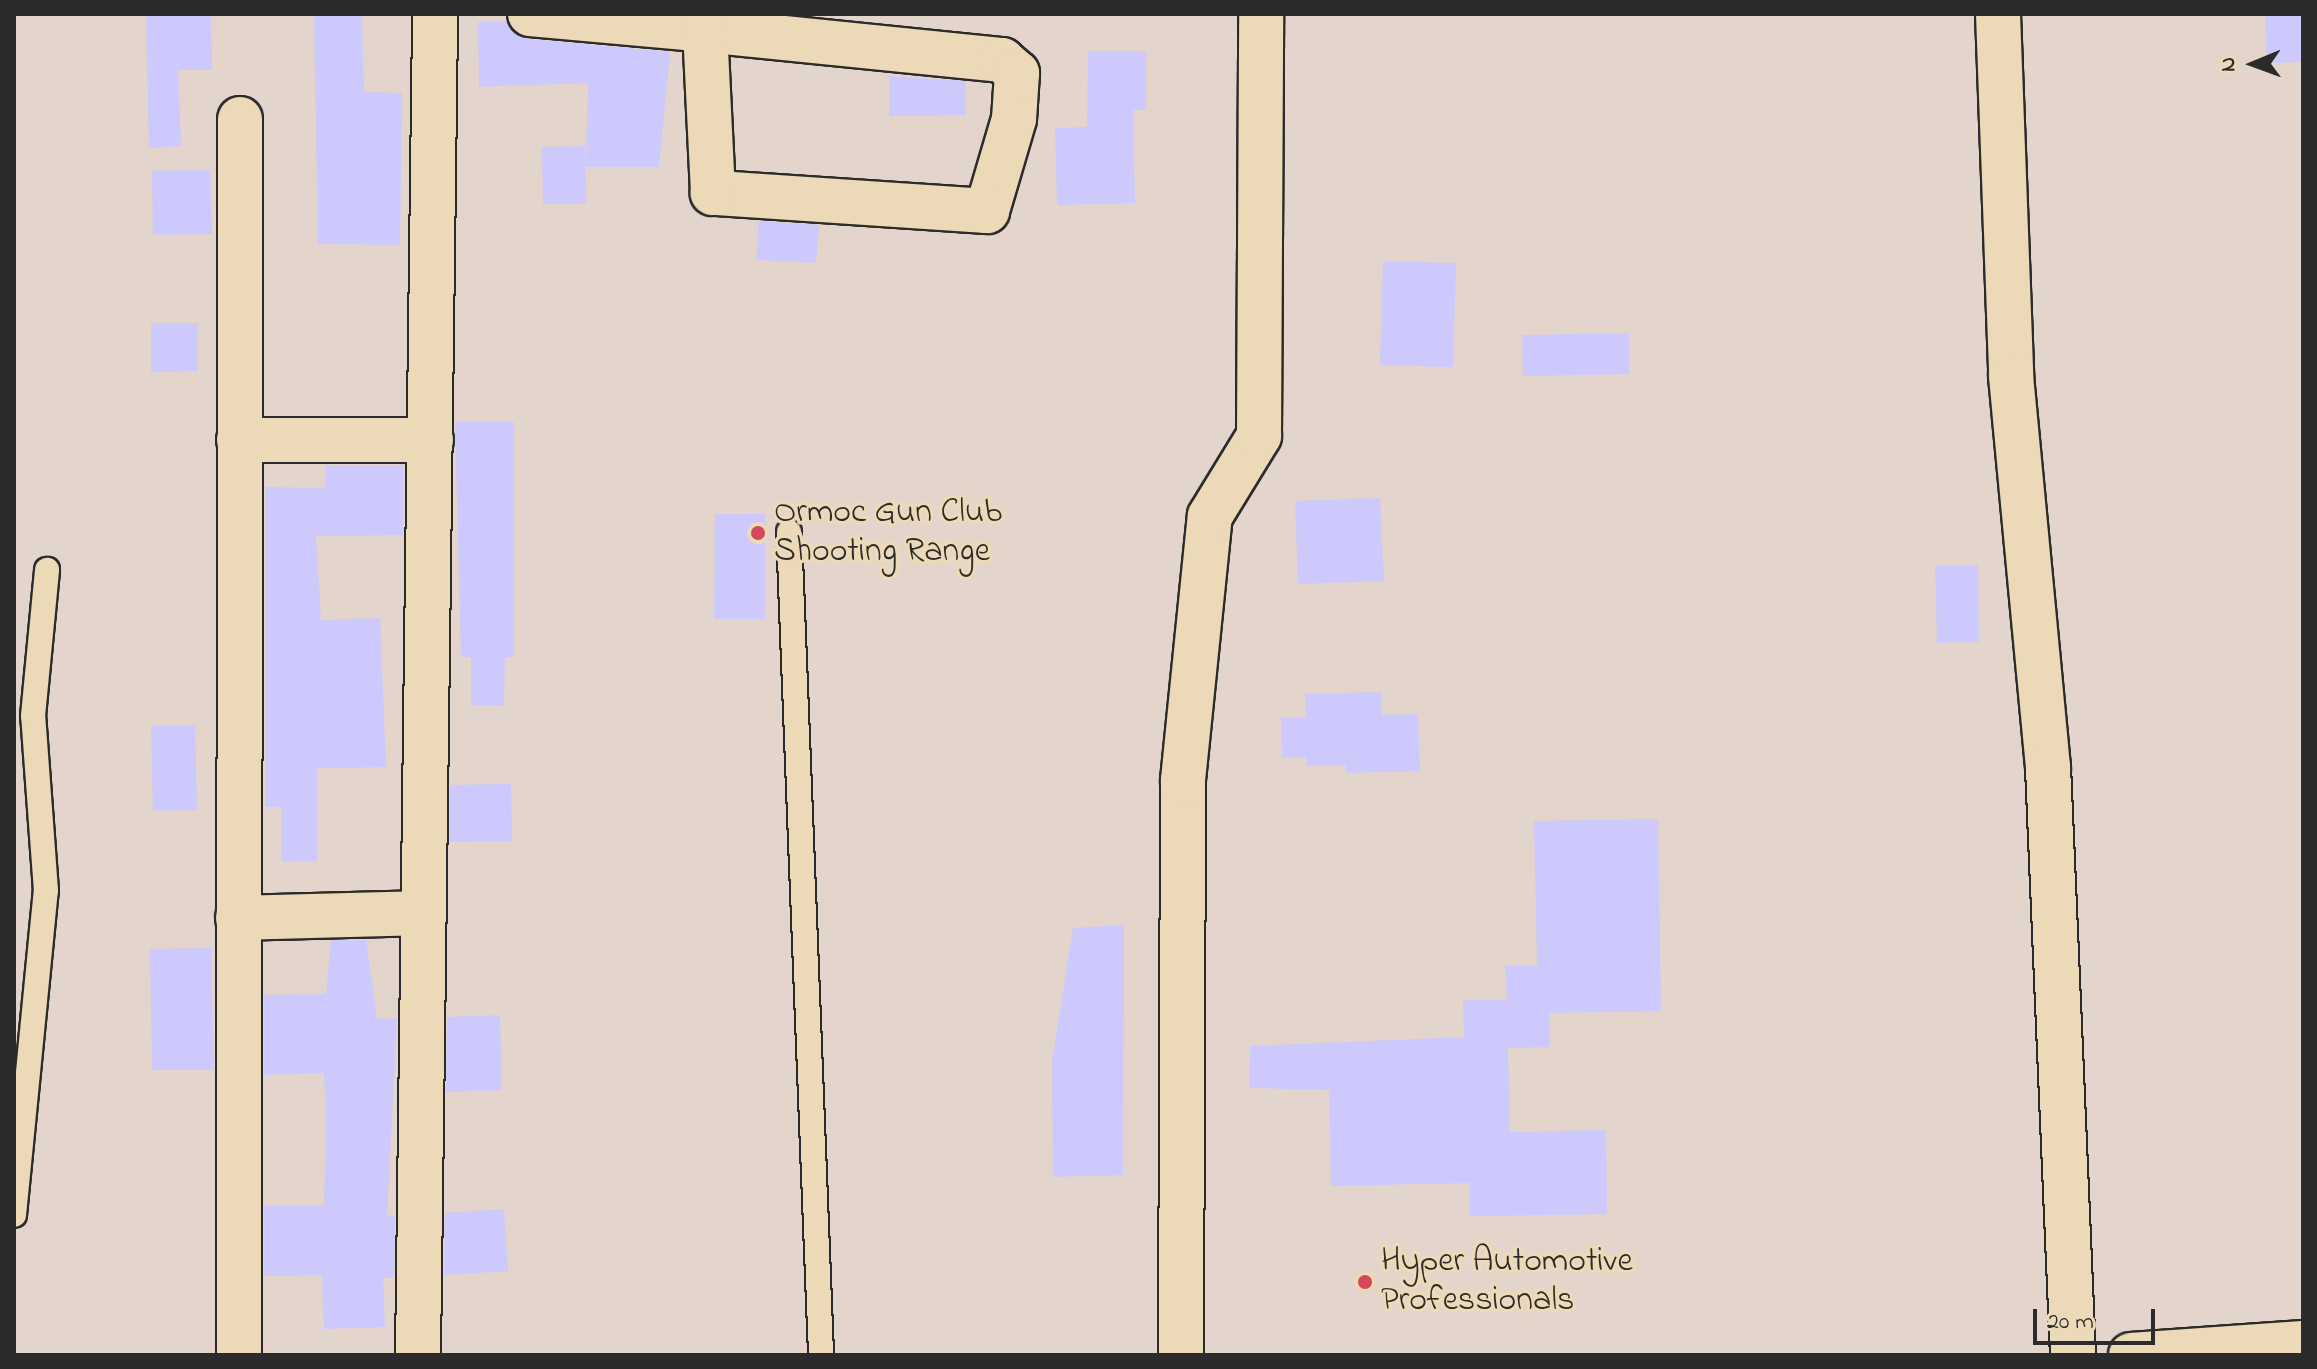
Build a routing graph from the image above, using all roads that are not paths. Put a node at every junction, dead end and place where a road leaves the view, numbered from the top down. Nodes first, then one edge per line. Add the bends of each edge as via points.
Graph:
1 (435, 14) edge
2 (530, 14) edge
3 (1261, 14) edge
4 (1998, 14) edge
5 (705, 30) junction
6 (240, 119) dead end
7 (239, 440) junction
8 (431, 440) junction
9 (789, 532) dead end
10 (47, 570) dead end
11 (423, 913) junction
12 (238, 918) junction
13 (14, 1215) edge
14 (2303, 1343) edge
15 (2152, 1354) edge
16 (239, 1355) edge
17 (418, 1355) edge
18 (821, 1355) edge
19 (1181, 1355) edge
20 (2073, 1355) edge

1 - 8 main road
2 - 5 main road
3 - 19 main road via 1259,436 1210,516 1183,780
4 - 20 main road via 2011,376 2048,767
5 - 5 main road via 1002,60 1017,73 1014,119 987,211 713,193
6 - 7 main road
7 - 8 main road
7 - 12 main road
8 - 11 main road
9 - 18 lane
10 - 13 lane via 33,716 46,891
11 - 12 main road
11 - 17 main road
12 - 16 main road
14 - 15 main road

